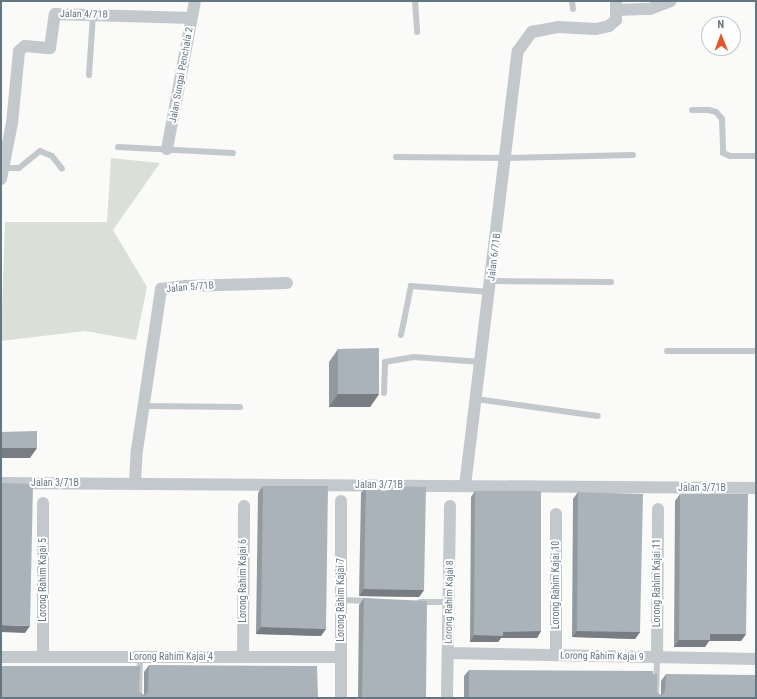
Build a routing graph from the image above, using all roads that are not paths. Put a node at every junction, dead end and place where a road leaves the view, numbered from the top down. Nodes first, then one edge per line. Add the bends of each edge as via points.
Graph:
1 (195, 1) edge
2 (415, 1) edge
3 (572, 1) edge
4 (671, 1) edge
5 (616, 5) edge
6 (573, 9) dead end
7 (93, 14) junction
8 (191, 18) junction
9 (417, 32) dead end
10 (89, 75) dead end
11 (692, 110) dead end
12 (118, 146) dead end
13 (167, 149) junction
14 (233, 154) dead end
15 (633, 155) dead end
16 (756, 156) edge
17 (396, 157) dead end
18 (507, 158) junction
19 (62, 169) dead end
20 (2, 174) edge
21 (611, 282) dead end
22 (287, 283) dead end
23 (490, 286) junction
24 (401, 335) dead end
25 (667, 351) dead end
26 (756, 351) edge
27 (481, 362) junction
28 (384, 393) dead end
29 (476, 399) junction
30 (145, 406) junction
31 (240, 408) dead end
32 (598, 416) dead end
33 (1, 482) edge
34 (135, 483) junction
35 (465, 486) junction
36 (756, 488) edge
37 (341, 501) dead end
38 (43, 503) dead end
39 (244, 506) dead end
40 (450, 506) dead end
41 (658, 508) dead end
42 (556, 514) dead end
43 (341, 600) junction
44 (377, 601) edge
45 (413, 602) edge
46 (449, 602) junction
47 (448, 653) junction
48 (556, 655) junction
49 (140, 657) junction
50 (242, 657) junction
51 (341, 657) junction
52 (1, 658) edge
53 (43, 658) junction
54 (657, 658) junction
55 (756, 659) edge
56 (139, 698) edge
57 (341, 698) edge
58 (447, 698) edge
59 (656, 698) edge

1 - 8 street, Jalan Sungai Penchala 2
2 - 9 lane
3 - 6 lane
4 - 5 street via 650,9
5 - 18 street, Jalan 6/71B via 616,20 609,26 596,29 558,27 532,32 518,51
7 - 8 street, Jalan 4/71B
7 - 10 lane
7 - 20 street, Jalan 4/71B via 55,14 50,48 20,48 12,123
8 - 13 street, Jalan Sungai Penchala 2
11 - 16 lane via 716,112 722,119 723,153 730,156
12 - 13 lane
13 - 14 lane
15 - 18 lane
17 - 18 lane
18 - 23 street, Jalan 6/71B
19 - 20 lane via 52,156 40,151 18,168
21 - 23 lane
22 - 30 street, Jalan 5/71B via 161,289
23 - 24 lane via 411,286
23 - 27 street, Jalan 6/71B
25 - 26 lane
27 - 28 lane via 414,357 385,362
27 - 29 street, Jalan 6/71B
29 - 32 lane
29 - 35 street, Jalan 6/71B
30 - 31 lane
30 - 34 street, Jalan 5/71B via 137,450
33 - 34 street, Jalan 3/71B
34 - 35 street, Jalan 3/71B
35 - 36 street, Jalan 3/71B
37 - 43 street, Lorong Rahim Kajai 7
38 - 53 street, Lorong Rahim Kajai 5
39 - 50 street, Lorong Rahim Kajai 6
40 - 46 street, Lorong Rahim Kajai 8
41 - 54 street, Lorong Rahim Kajai 11
42 - 48 street, Lorong Rahim Kajai 10
43 - 44 lane
43 - 51 street, Lorong Rahim Kajai 7
45 - 46 lane
46 - 47 street, Lorong Rahim Kajai 8
47 - 48 street, Lorong Rahim Kajai 9
47 - 58 street, Lorong Rahim Kajai 8
48 - 54 street, Lorong Rahim Kajai 9
49 - 50 street, Lorong Rahim Kajai 4
49 - 53 street, Lorong Rahim Kajai 4
49 - 56 lane
50 - 51 street, Lorong Rahim Kajai 4
51 - 57 street, Lorong Rahim Kajai 7
52 - 53 street, Lorong Rahim Kajai 4
54 - 55 street, Lorong Rahim Kajai 9
54 - 59 lane

